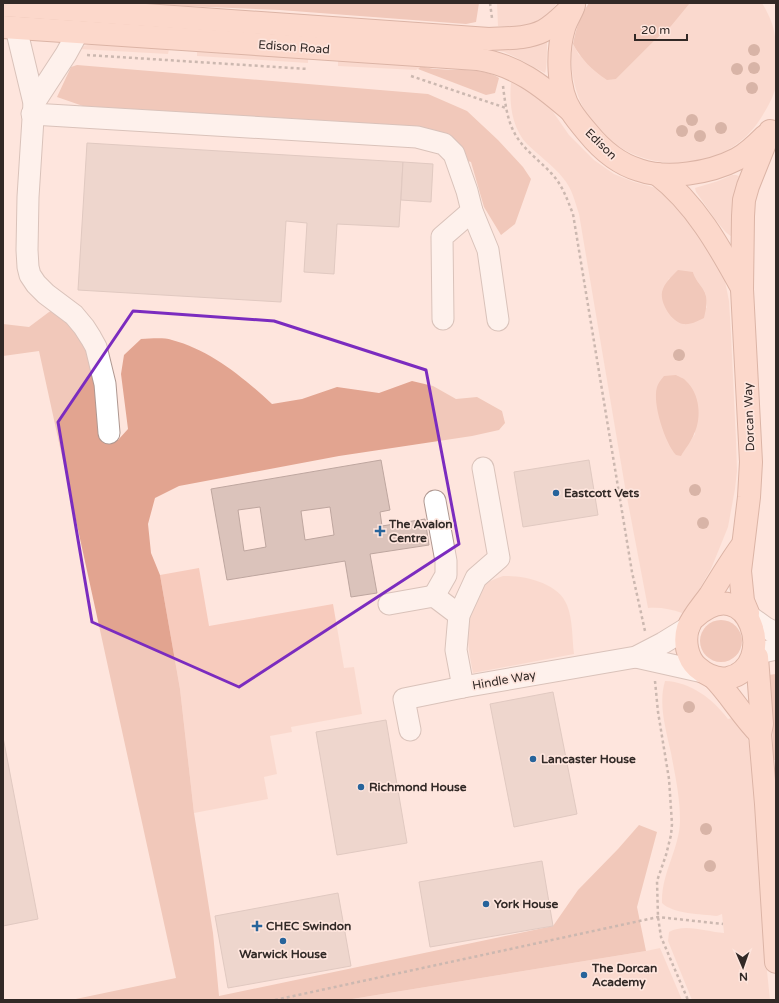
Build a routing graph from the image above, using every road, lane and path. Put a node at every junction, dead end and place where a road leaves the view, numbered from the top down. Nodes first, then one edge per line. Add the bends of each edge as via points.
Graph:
1 (490, 3) edge
2 (575, 4) edge
3 (3, 5) edge
4 (492, 18) dead end
5 (10, 28) edge
6 (78, 32) junction
7 (66, 54) junction
8 (311, 69) dead end
9 (404, 76) dead end
10 (503, 84) dead end
11 (506, 108) junction
12 (33, 109) junction
13 (570, 110) junction
14 (773, 125) edge
15 (657, 174) junction
16 (472, 211) junction
17 (742, 289) junction
18 (443, 319) dead end
19 (498, 320) dead end
20 (109, 434) dead end
21 (483, 468) dead end
22 (435, 501) dead end
23 (743, 544) junction
24 (434, 596) junction
25 (389, 604) dead end
26 (459, 615) junction
27 (750, 616) junction
28 (691, 623) junction
29 (776, 634) edge
30 (764, 653) edge
31 (645, 656) junction
32 (708, 675) junction
33 (463, 687) junction
34 (410, 730) dead end
35 (760, 734) junction
36 (658, 917) junction
37 (723, 924) dead end
38 (776, 962) edge
39 (275, 1000) edge
40 (688, 1000) edge

1 - 4 path
2 - 3 main road, Edison Road via 543,31 518,38 490,39
2 - 13 main road, Edison via 565,26 560,55 563,90
5 - 6 main road, Edison Road
5 - 12 street
6 - 7 street
6 - 13 main road, Edison Road via 492,61 527,76
7 - 8 path
7 - 12 street
9 - 11 path via 412,76
10 - 11 path
11 - 31 path via 514,133 521,144 560,184 573,214
12 - 16 street via 417,137 444,144 454,154
12 - 20 street via 27,250 30,275 46,294 74,315 94,342 105,384
13 - 15 main road, Edison via 590,135 615,158 640,171
14 - 15 main road, Edison via 751,150 717,168 680,174
14 - 17 main road, Dorcan Way via 752,171 744,200
15 - 17 main road, Dorcan Way via 672,186 706,227
16 - 18 street via 442,237
16 - 19 street via 488,250
17 - 23 main road, Dorcan Way via 751,462
21 - 26 street via 499,558 476,578
22 - 24 street via 446,561 446,575
23 - 27 main road, Dorcan Way via 740,571 743,601
23 - 28 main road, Dorcan Way
24 - 25 street
24 - 26 street
26 - 33 street via 456,650
27 - 28 main road via 738,607 714,605 703,610
27 - 29 street
27 - 30 main road, Dorcan Way via 759,629
28 - 31 street, Hindle Way
28 - 32 main road, Dorcan Way via 686,637 689,657 695,666
30 - 32 main road via 745,671 735,676 724,678
30 - 35 main road, Dorcan Way
31 - 32 street, Hindle Way
31 - 33 street, Hindle Way
31 - 36 path via 655,674 658,712 669,779 672,824 666,855 657,881
32 - 35 main road, Dorcan Way via 725,689
33 - 34 street, Hindle Way via 404,699
35 - 38 main road, Dorcan Way
36 - 37 path
36 - 39 path
36 - 40 path via 661,937

